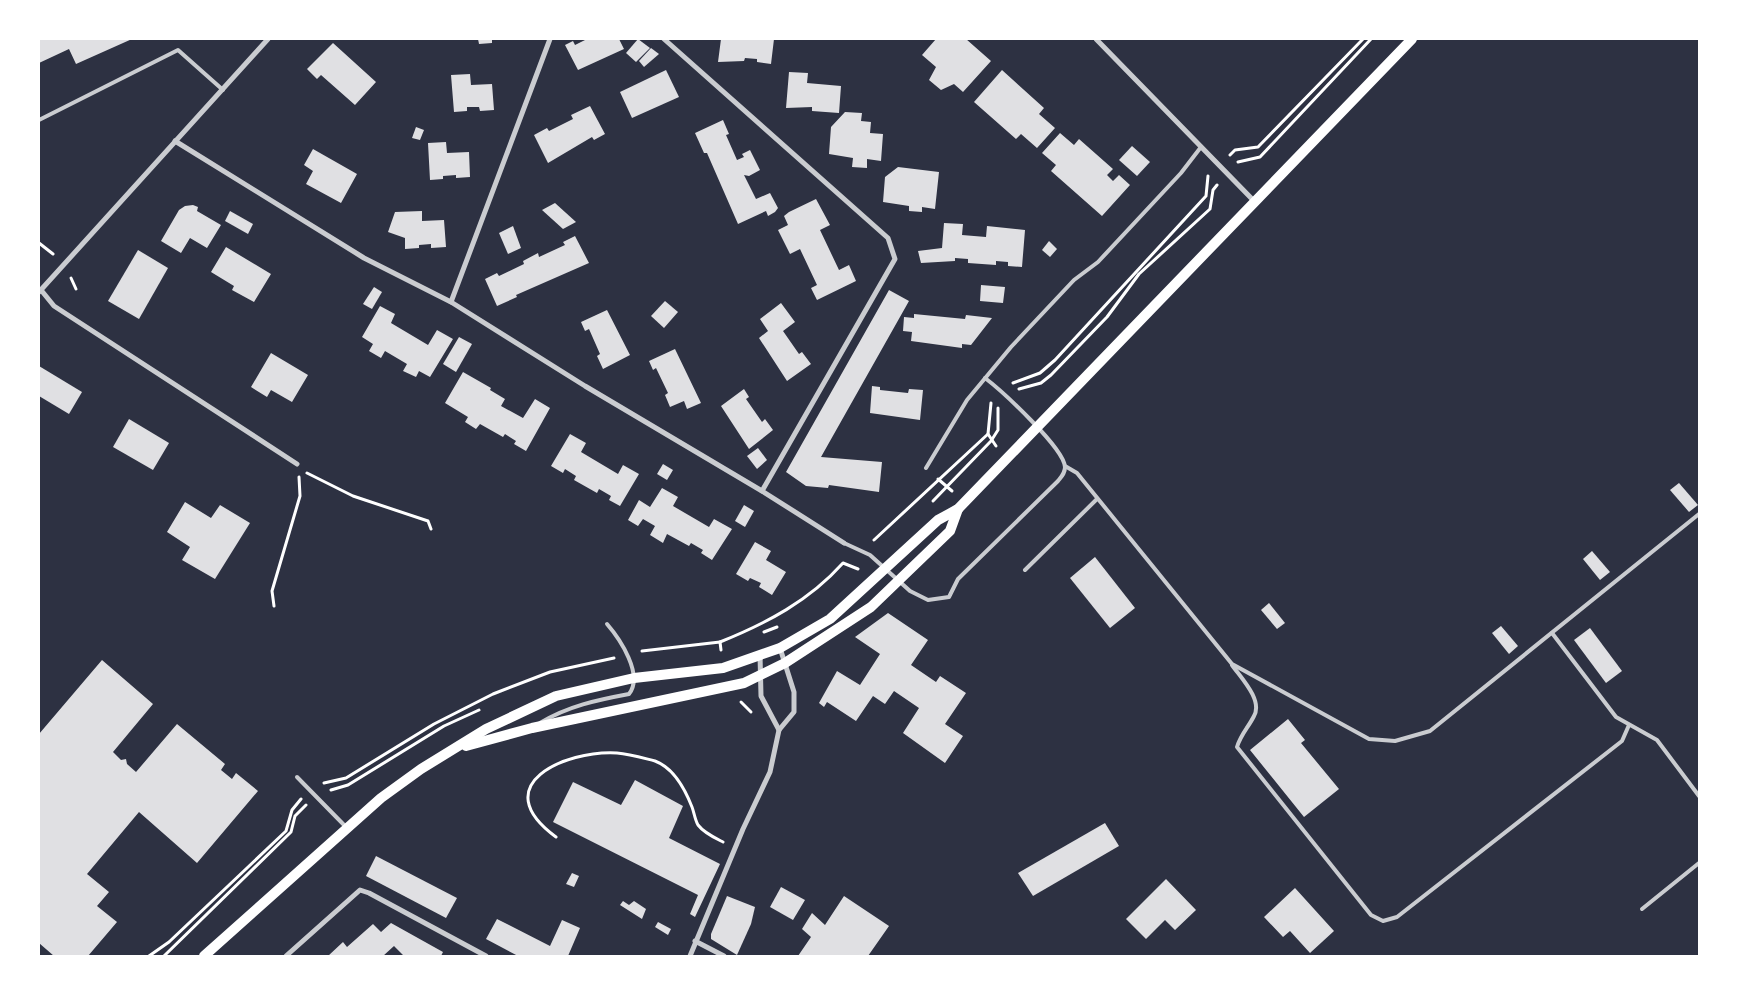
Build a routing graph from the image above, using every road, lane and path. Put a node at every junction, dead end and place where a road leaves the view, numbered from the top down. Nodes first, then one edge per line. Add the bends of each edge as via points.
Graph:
1 (268, 39) edge
2 (550, 39) edge
3 (664, 39) edge
4 (1096, 39) edge
5 (1363, 39) edge
6 (1371, 39) edge
7 (1412, 39) edge
8 (223, 90) junction
9 (39, 120) edge
10 (175, 141) junction
11 (1201, 148) junction
12 (1217, 165) junction
13 (1227, 174) junction
14 (1254, 201) junction
15 (40, 291) edge
16 (451, 302) junction
17 (986, 378) junction
18 (1013, 383) dead end
19 (1014, 391) dead end
20 (991, 403) dead end
21 (999, 406) dead end
22 (1036, 428) junction
23 (988, 434) junction
24 (991, 441) junction
25 (298, 464) junction
26 (1065, 466) junction
27 (926, 468) joint
28 (939, 480) junction
29 (946, 486) junction
30 (762, 491) junction
31 (956, 495) dead end
32 (1097, 499) junction
33 (928, 506) dead end
34 (958, 509) junction
35 (1699, 514) edge
36 (431, 530) dead end
37 (844, 542) joint
38 (860, 550) junction
39 (870, 555) junction
40 (843, 563) junction
41 (857, 568) junction
42 (885, 568) junction
43 (1026, 570) dead end
44 (850, 574) dead end
45 (874, 578) junction
46 (899, 581) junction
47 (274, 606) dead end
48 (607, 624) dead end
49 (782, 624) dead end
50 (763, 633) dead end
51 (1552, 633) junction
52 (720, 642) dead end
53 (727, 648) dead end
54 (780, 648) junction
55 (715, 651) dead end
56 (760, 655) junction
57 (785, 663) junction
58 (1232, 664) junction
59 (760, 674) junction
60 (634, 678) junction
61 (483, 708) dead end
62 (1629, 725) junction
63 (532, 728) junction
64 (779, 730) junction
65 (454, 750) junction
66 (297, 777) dead end
67 (1699, 796) edge
68 (316, 797) junction
69 (346, 827) junction
70 (556, 837) dead end
71 (735, 848) junction
72 (1699, 863) edge
73 (1642, 908) dead end
74 (696, 941) junction
75 (164, 956) edge
76 (204, 956) edge
77 (286, 956) edge
78 (486, 956) edge
79 (690, 956) edge
80 (724, 956) edge

1 - 8 street
2 - 16 street
3 - 30 street via 888,238 895,259
4 - 11 street
5 - 12 path via 1258,147 1236,150
6 - 13 path via 1260,157 1238,162
7 - 14 main road
8 - 9 lane via 178,50
8 - 10 street
10 - 15 street
10 - 16 street via 364,258
11 - 12 street
11 - 17 lane via 1175,180 1098,262 1074,280
12 - 13 street
12 - 18 path via 1208,175 1206,196 1116,296 1040,373
13 - 14 street
13 - 19 path via 1213,190 1210,209 1139,274 1107,317 1041,383
14 - 22 main road
15 - 25 street via 54,306
16 - 30 street
17 - 22 lane via 1029,417
17 - 27 lane via 967,400
20 - 23 path
21 - 24 path via 998,430
22 - 26 lane via 1055,447
22 - 34 main road
23 - 24 path
23 - 28 path
24 - 29 path
25 - 36 path via 309,475 353,496 428,521
25 - 47 path via 300,496 272,591
26 - 32 lane via 1077,473
26 - 46 lane via 1058,481 958,579 949,596 928,600 910,592
27 - 28 path
28 - 29 path
28 - 38 path via 887,530
29 - 31 path
29 - 33 path
30 - 37 street
32 - 43 lane
32 - 58 lane
34 - 42 main road via 938,520
34 - 46 main road via 950,531
35 - 51 lane
37 - 38 lane
38 - 39 lane
38 - 40 path
39 - 41 path
39 - 42 lane
40 - 41 path
40 - 52 path via 826,582 793,606 764,624
41 - 44 path
41 - 45 path
42 - 45 main road
42 - 46 lane
45 - 54 main road via 830,619
46 - 57 main road via 871,608
48 - 60 lane via 619,637
49 - 50 path
51 - 58 lane via 1430,732 1395,741 1369,739
51 - 62 lane via 1616,717
53 - 55 path
54 - 56 main road
54 - 57 street
56 - 59 street
56 - 60 main road via 723,668
57 - 59 main road
57 - 64 street via 794,692 794,712
58 - 62 lane via 1255,699 1256,715 1240,735 1237,747 1371,915 1383,921 1397,917 1622,741
59 - 63 main road via 744,682
59 - 64 street via 761,696
60 - 63 lane via 629,694 566,709
60 - 65 main road via 574,691 542,702 486,729
61 - 68 path via 444,726 348,785
62 - 67 lane via 1657,740
63 - 65 main road
64 - 71 street via 770,772
65 - 69 main road via 402,781
66 - 68 lane
68 - 69 lane
68 - 75 path via 295,816 291,832
69 - 76 main road
70 - 71 path via 540,825 528,803 526,796 536,778 544,771 573,759 617,753 658,762 684,788 698,825
71 - 74 street
72 - 73 lane
74 - 79 street
74 - 80 street
77 - 78 street via 360,890

